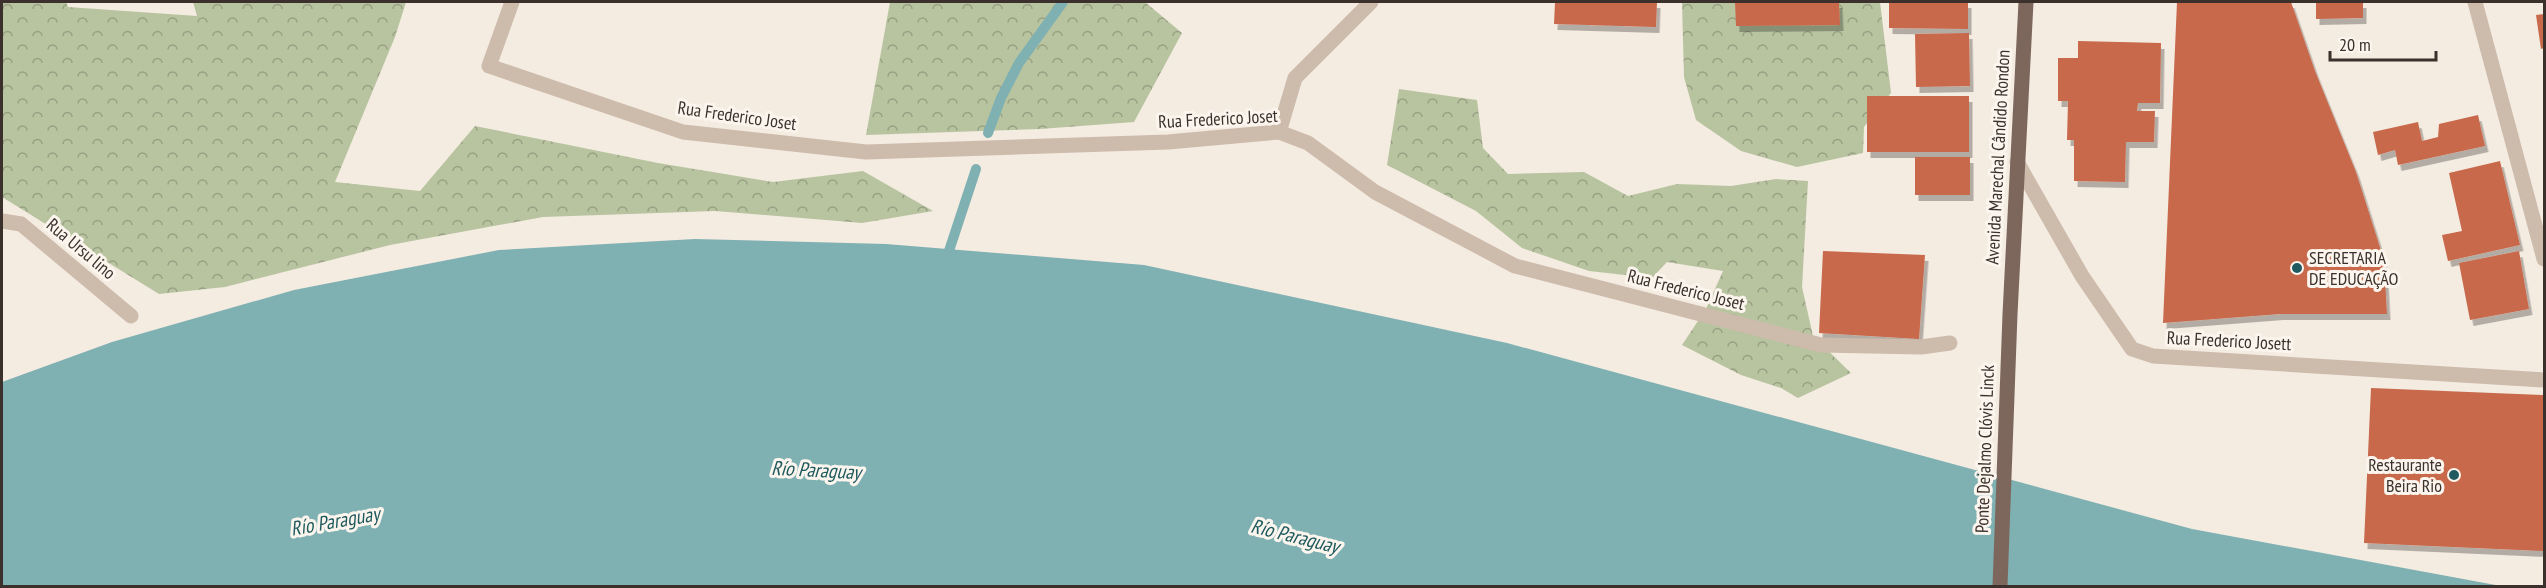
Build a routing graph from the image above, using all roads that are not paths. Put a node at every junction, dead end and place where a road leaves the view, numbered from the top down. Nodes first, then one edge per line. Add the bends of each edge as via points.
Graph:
1 (512, 2) edge
2 (1371, 2) edge
3 (2026, 2) edge
4 (2475, 2) edge
5 (1279, 132) junction
6 (2018, 162) junction
7 (2, 221) edge
8 (2544, 260) edge
9 (2010, 314) joint
10 (131, 316) dead end
11 (1950, 343) dead end
12 (2544, 380) edge
13 (2000, 586) edge

1 - 5 street, Rua Frederico Joset via 489,66 683,132 866,152 1168,142
2 - 5 street via 1295,78
3 - 6 main road, Avenida Marechal Cândido Rondon
4 - 8 street
5 - 11 street, Rua Frederico Joset via 1308,143 1375,192 1515,266 1821,345 1921,347
6 - 9 main road, Avenida Marechal Cândido Rondon
6 - 12 street, Rua Frederico Josett via 2082,276 2132,349 2153,356
7 - 10 street, Rua Ursu lino via 21,224
9 - 13 main road, Ponte Dejalmo Clóvis Linck

